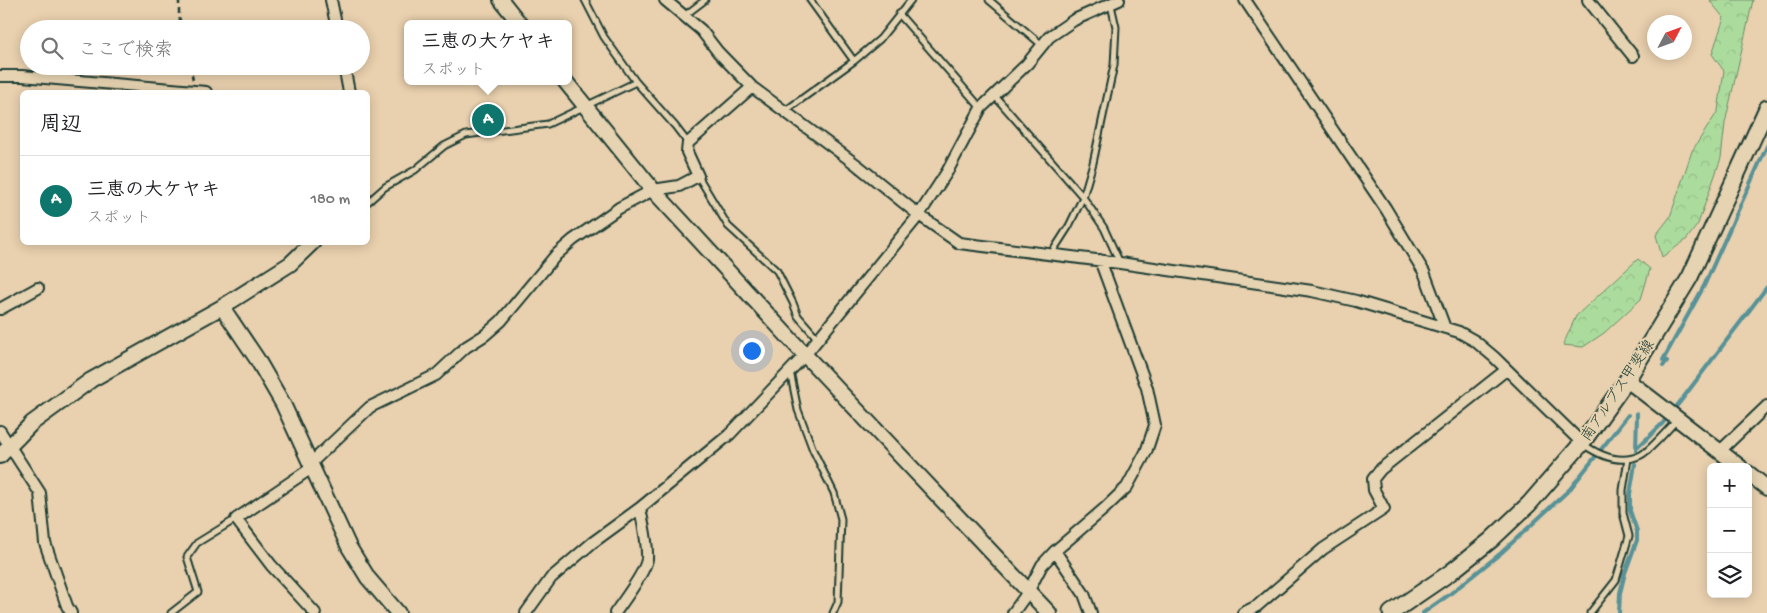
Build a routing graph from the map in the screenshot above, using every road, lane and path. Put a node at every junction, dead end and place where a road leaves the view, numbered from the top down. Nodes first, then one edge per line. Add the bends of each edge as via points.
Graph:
1 (179, 0) edge
2 (332, 0) edge
3 (501, 0) edge
4 (585, 0) edge
5 (665, 0) edge
6 (705, 0) edge
7 (810, 0) edge
8 (911, 0) edge
9 (989, 0) edge
10 (1245, 0) edge
11 (1588, 0) edge
12 (1115, 2) edge
13 (899, 14) junction
14 (684, 16) junction
15 (179, 20) edge
16 (335, 20) edge
17 (517, 20) edge
18 (1042, 45) junction
19 (1633, 56) dead end
20 (854, 61) junction
21 (346, 75) edge
22 (0, 76) edge
23 (636, 82) junction
24 (568, 85) edge
25 (752, 87) junction
26 (183, 90) edge
27 (349, 90) edge
28 (994, 95) junction
29 (584, 106) junction
30 (981, 108) junction
31 (1767, 108) edge
32 (784, 112) junction
33 (688, 143) junction
34 (698, 176) junction
35 (653, 190) junction
36 (1083, 197) junction
37 (370, 200) edge
38 (919, 215) junction
39 (310, 245) edge
40 (1051, 254) junction
41 (1100, 260) junction
42 (1120, 263) junction
43 (38, 288) dead end
44 (222, 308) junction
45 (0, 309) edge
46 (1445, 328) junction
47 (818, 339) junction
48 (805, 355) junction
49 (1506, 370) junction
50 (790, 371) junction
51 (1627, 380) junction
52 (1767, 406) edge
53 (1678, 419) junction
54 (0, 431) edge
55 (1582, 443) junction
56 (5, 451) edge
57 (1720, 451) junction
58 (1628, 459) junction
59 (1735, 463) edge
60 (312, 465) junction
61 (1752, 476) edge
62 (1767, 488) edge
63 (640, 508) junction
64 (236, 519) junction
65 (1055, 551) junction
66 (1028, 592) junction
67 (71, 613) edge
68 (171, 613) edge
69 (315, 613) edge
70 (398, 613) edge
71 (526, 613) edge
72 (615, 613) edge
73 (833, 613) edge
74 (1013, 613) edge
75 (1049, 613) edge
76 (1091, 613) edge
77 (1243, 613) edge
78 (1391, 613) edge
79 (1590, 613) edge

1 - 15 path
2 - 16 street
3 - 17 street
4 - 23 lane via 604,37
5 - 14 street
6 - 14 lane
7 - 20 lane
8 - 13 lane
9 - 18 lane
10 - 46 street via 1386,209 1424,272
11 - 19 street
12 - 18 street via 1074,20
12 - 36 lane via 1114,65
13 - 20 lane via 880,38
13 - 30 lane
14 - 25 street
18 - 28 street
20 - 32 lane
21 - 27 street
22 - 26 street
23 - 29 lane
23 - 33 lane
24 - 29 street
25 - 32 street
25 - 33 street
28 - 30 street
28 - 36 lane
29 - 35 street
29 - 37 lane via 548,124 466,135 444,146
30 - 38 street via 947,172
31 - 51 main road, 南アルプス甲斐線 via 1690,277
32 - 38 street
33 - 34 street via 687,152
34 - 35 street via 679,186
34 - 47 lane via 728,226 777,272 798,316
35 - 48 street
35 - 60 street via 619,208 573,240 486,335 466,347 436,375 370,407
36 - 40 lane
36 - 42 lane via 1104,228
38 - 40 street via 960,243
38 - 47 street
39 - 44 street via 290,264
40 - 41 street
41 - 42 street
41 - 65 street via 1147,388 1155,425 1146,452 1127,487
42 - 46 street via 1312,291
43 - 45 street
44 - 56 street via 91,380 32,423
44 - 60 street via 257,359
46 - 49 street via 1475,341
47 - 48 street
48 - 50 street
48 - 66 street
49 - 55 street
49 - 77 street via 1373,479 1374,490 1384,509 1323,549 1257,606
50 - 63 street via 730,434
50 - 73 lane via 798,410 834,493 841,519 838,602
51 - 53 street
51 - 55 main road, 南アルプス甲斐線
52 - 57 street
53 - 57 street
53 - 58 lane via 1643,455
54 - 56 street
55 - 58 lane via 1598,455
55 - 78 main road, 南アルプス甲斐線 via 1529,504 1491,540
56 - 67 street via 40,493 45,543
57 - 59 street
58 - 79 lane via 1623,513 1629,536 1616,580
60 - 64 street
60 - 70 street via 349,547 368,578
61 - 62 street
63 - 71 street via 592,542 551,578
63 - 72 street via 647,561
64 - 68 lane via 197,543 187,557 198,592
64 - 69 street via 271,565
65 - 66 street via 1042,565
65 - 76 street via 1084,594
66 - 74 street
66 - 75 street

